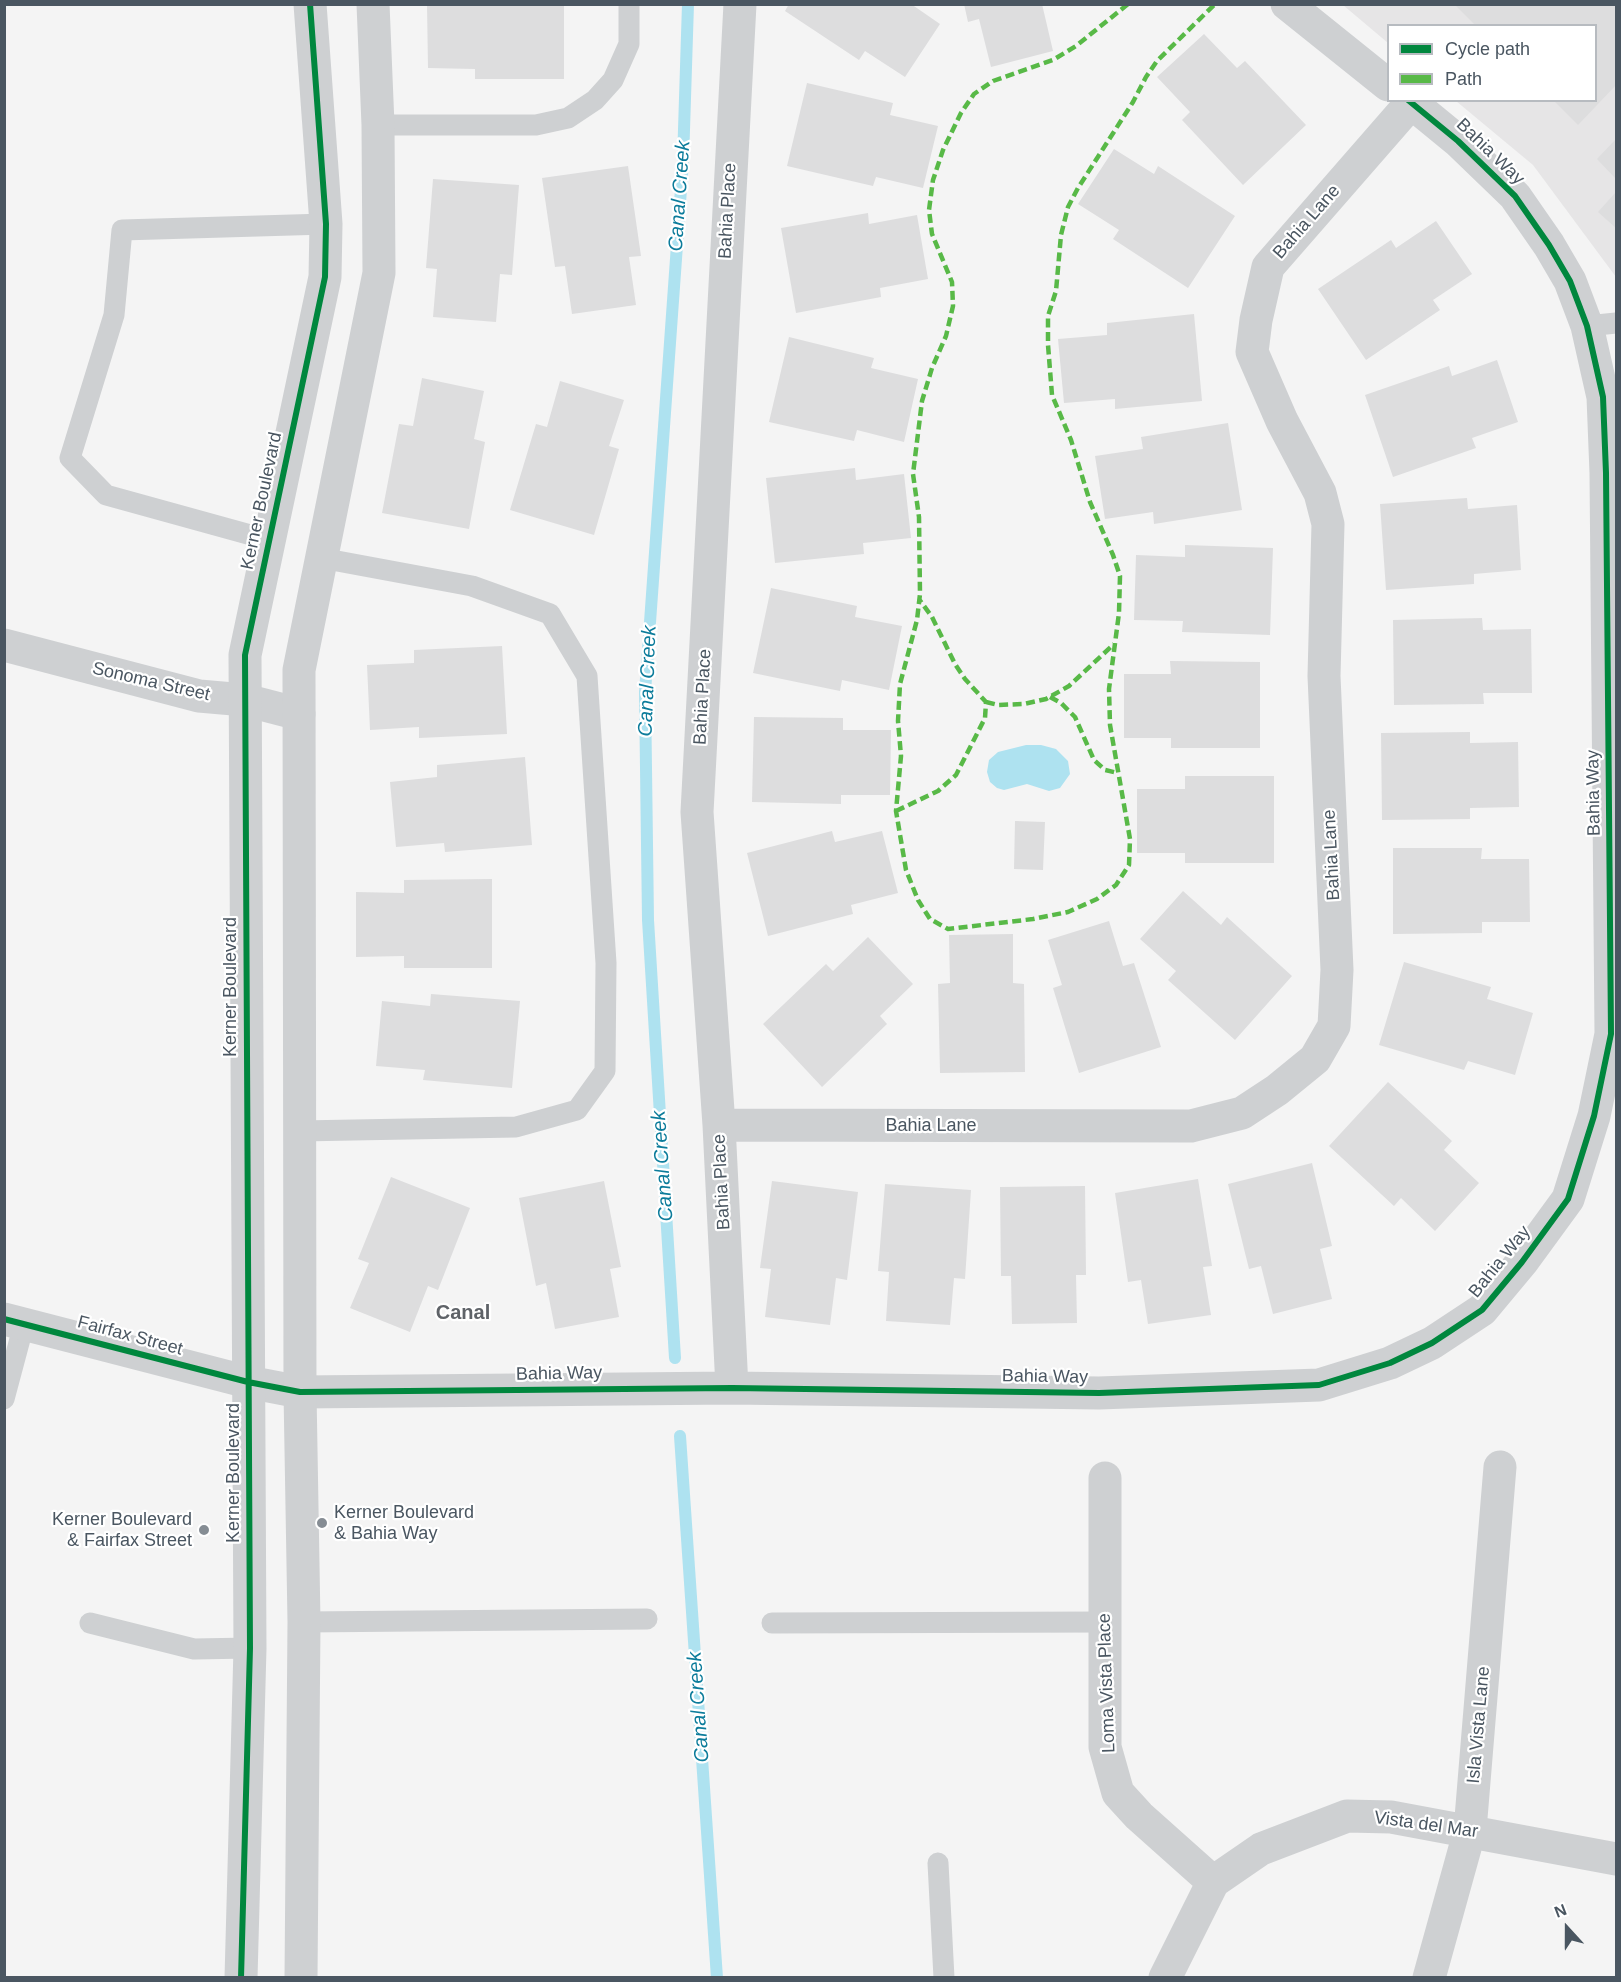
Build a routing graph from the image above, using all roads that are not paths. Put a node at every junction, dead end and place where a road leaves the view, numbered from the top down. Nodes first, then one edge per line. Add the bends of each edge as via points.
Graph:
1 (310, 4) edge
2 (373, 4) edge
3 (629, 4) edge
4 (740, 4) edge
5 (1287, 4) edge
6 (1387, 83) edge
7 (1398, 102) edge
8 (1410, 102) edge
9 (378, 125) junction
10 (326, 224) junction
11 (1602, 324) edge
12 (1611, 473) edge
13 (269, 540) junction
14 (321, 558) junction
15 (4, 645) edge
16 (245, 700) junction
17 (299, 714) junction
18 (719, 1125) junction
19 (300, 1131) junction
20 (14, 1321) edge
21 (249, 1382) junction
22 (732, 1388) junction
23 (300, 1392) junction
24 (4, 1399) edge
25 (1500, 1467) dead end
26 (1105, 1478) dead end
27 (647, 1619) dead end
28 (304, 1622) junction
29 (1105, 1622) junction
30 (90, 1623) dead end
31 (771, 1623) dead end
32 (250, 1648) junction
33 (1470, 1830) junction
34 (1617, 1859) edge
35 (938, 1863) dead end
36 (1213, 1882) junction
37 (241, 1977) edge
38 (301, 1977) edge
39 (945, 1977) edge
40 (1164, 1977) edge
41 (1429, 1977) edge

1 - 10 street, Kerner Boulevard
2 - 9 street
3 - 9 lane via 629,44 613,80 595,100 568,118 536,125
4 - 18 street, Bahia Place via 697,812
5 - 6 street, Bahia Way
7 - 18 street, Bahia Lane via 1268,267 1252,352 1320,493 1328,524 1324,676 1337,969 1334,1026 1315,1059 1242,1113 1191,1126
8 - 11 street, Bahia Way via 1515,196
9 - 14 street via 379,273
10 - 13 street, Kerner Boulevard via 325,277
10 - 13 lane via 122,230 114,315 70,458 106,495
11 - 12 street, Bahia Way via 1603,397
12 - 22 street, Bahia Way via 1611,1034 1594,1116 1568,1199 1482,1310 1432,1343 1390,1363 1319,1384 1099,1393
13 - 16 street, Kerner Boulevard via 245,655
14 - 17 street via 299,669
14 - 19 lane via 472,586 550,614 587,676 606,963 605,1071 577,1110 516,1127
15 - 16 street, Sonoma Street via 199,696
16 - 17 street, Sonoma Street
16 - 21 street, Kerner Boulevard
17 - 19 street
18 - 22 street, Bahia Place
19 - 23 street
20 - 21 street, Fairfax Street
20 - 24 lane
21 - 23 street, Bahia Way
21 - 32 street, Kerner Boulevard
22 - 23 street, Bahia Way
23 - 28 street
25 - 33 street, Isla Vista Lane
26 - 29 street, Loma Vista Place
27 - 28 lane
28 - 38 street
29 - 31 lane
29 - 36 street, Loma Vista Place via 1106,1747 1118,1793 1138,1816
30 - 32 lane via 194,1649
32 - 37 street, Kerner Boulevard
33 - 34 street, Vista del Mar
33 - 36 street, Vista del Mar via 1391,1817 1347,1816 1261,1849
33 - 41 street, Isla Vista Lane
35 - 39 lane
36 - 40 street, Vista del Mar

